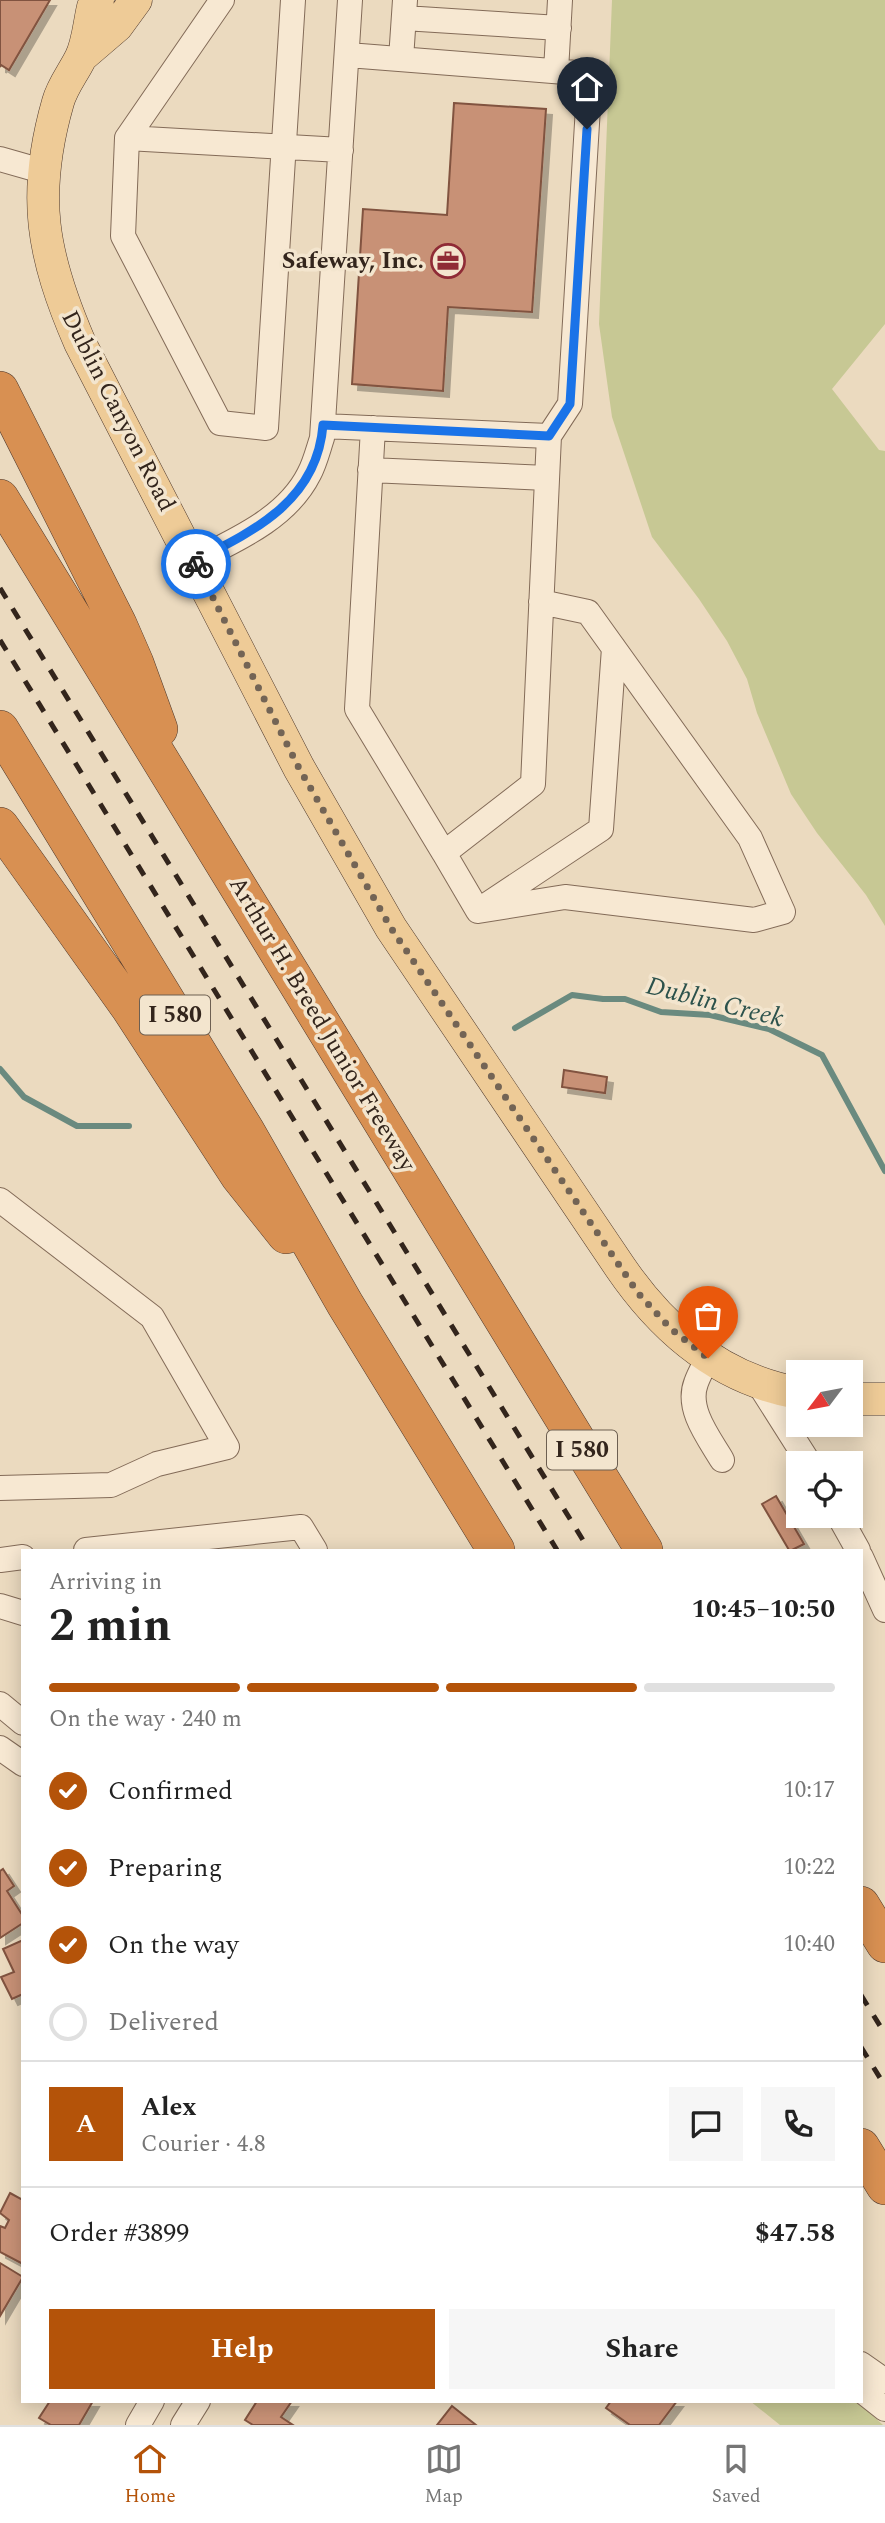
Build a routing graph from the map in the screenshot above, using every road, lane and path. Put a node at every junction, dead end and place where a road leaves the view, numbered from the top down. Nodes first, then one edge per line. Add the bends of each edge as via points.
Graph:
1 (98, 0) edge
2 (136, 0) edge
3 (222, 0) edge
4 (293, 0) edge
5 (350, 0) edge
6 (560, 0) edge
7 (404, 9) edge
8 (559, 29) junction
9 (348, 55) junction
10 (82, 56) junction
11 (401, 59) junction
12 (556, 71) junction
13 (127, 138) junction
14 (284, 147) junction
15 (341, 150) junction
16 (0, 159) edge
17 (42, 171) junction
18 (0, 390) edge
19 (323, 425) junction
20 (373, 428) junction
21 (549, 436) junction
22 (370, 470) junction
23 (547, 478) junction
24 (0, 498) edge
25 (194, 561) junction
26 (541, 602) junction
27 (614, 648) junction
28 (0, 729) edge
29 (173, 781) junction
30 (0, 826) edge
31 (444, 853) junction
32 (478, 911) junction
33 (0, 1200) edge
34 (345, 1304) junction
35 (708, 1358) junction
36 (757, 1381) junction
37 (786, 1389) edge
38 (863, 1399) edge
39 (885, 1399) edge
40 (801, 1451) edge
41 (722, 1460) dead end
42 (0, 1488) edge
43 (846, 1528) edge
44 (95, 1549) edge
45 (315, 1549) edge
46 (495, 1549) edge
47 (643, 1549) edge
48 (857, 1549) edge
49 (21, 1557) edge
50 (0, 1560) edge
51 (863, 1561) edge
52 (0, 1606) edge
53 (885, 1610) edge
54 (21, 1612) edge
55 (0, 1704) edge
56 (21, 1721) edge
57 (0, 1748) edge
58 (21, 1763) edge
59 (863, 1908) edge
60 (885, 1944) edge
61 (863, 2150) edge
62 (885, 2186) edge
63 (863, 2365) edge
64 (885, 2381) edge
65 (863, 2392) edge
66 (151, 2403) edge
67 (197, 2403) edge
68 (885, 2409) edge
69 (138, 2425) edge
70 (183, 2425) edge

1 - 10 main road, Dublin Canyon Road
2 - 10 main road, Dublin Canyon Road via 117,26
3 - 13 street
4 - 14 street
5 - 9 street
6 - 8 street
7 - 8 street
7 - 11 street
8 - 12 street
9 - 11 street
9 - 15 street
10 - 17 main road, Dublin Canyon Road via 59,99
11 - 12 street
12 - 21 street via 590,74 570,404
13 - 14 street
13 - 14 street via 123,236 220,423 266,428
14 - 15 street
15 - 19 street
16 - 17 street
17 - 25 main road, Dublin Canyon Road via 48,254 61,298
18 - 29 highway via 118,624 149,698
19 - 20 street
19 - 25 street via 309,474 281,510 241,538
20 - 21 street
20 - 22 street
21 - 23 street
22 - 23 street
22 - 31 street via 356,709
23 - 26 street
24 - 29 highway, Arthur H. Breed Junior Freeway / I 580
25 - 35 main road, Dublin Canyon Road via 299,768 391,928 638,1293 671,1329
26 - 27 street via 589,612
26 - 31 street via 533,785
27 - 32 street via 601,828
27 - 32 street via 750,838 783,912 754,920 565,897
28 - 34 highway, I 580 via 246,1131
29 - 47 highway, Arthur H. Breed Junior Freeway / I 580
30 - 34 highway via 136,1018 239,1176
31 - 32 street
33 - 42 street via 152,1317 227,1447 157,1464 111,1485
34 - 46 highway, I 580
35 - 36 main road, Dublin Canyon Road
35 - 41 street via 695,1383 694,1400 702,1427
36 - 37 main road, Dublin Canyon Road
36 - 40 street
38 - 39 main road
43 - 48 street
44 - 45 street via 301,1527
49 - 50 street
51 - 53 street
52 - 54 street
55 - 56 street
57 - 58 street
59 - 60 highway
61 - 62 highway
63 - 64 street
65 - 68 street
66 - 69 street
67 - 70 street

